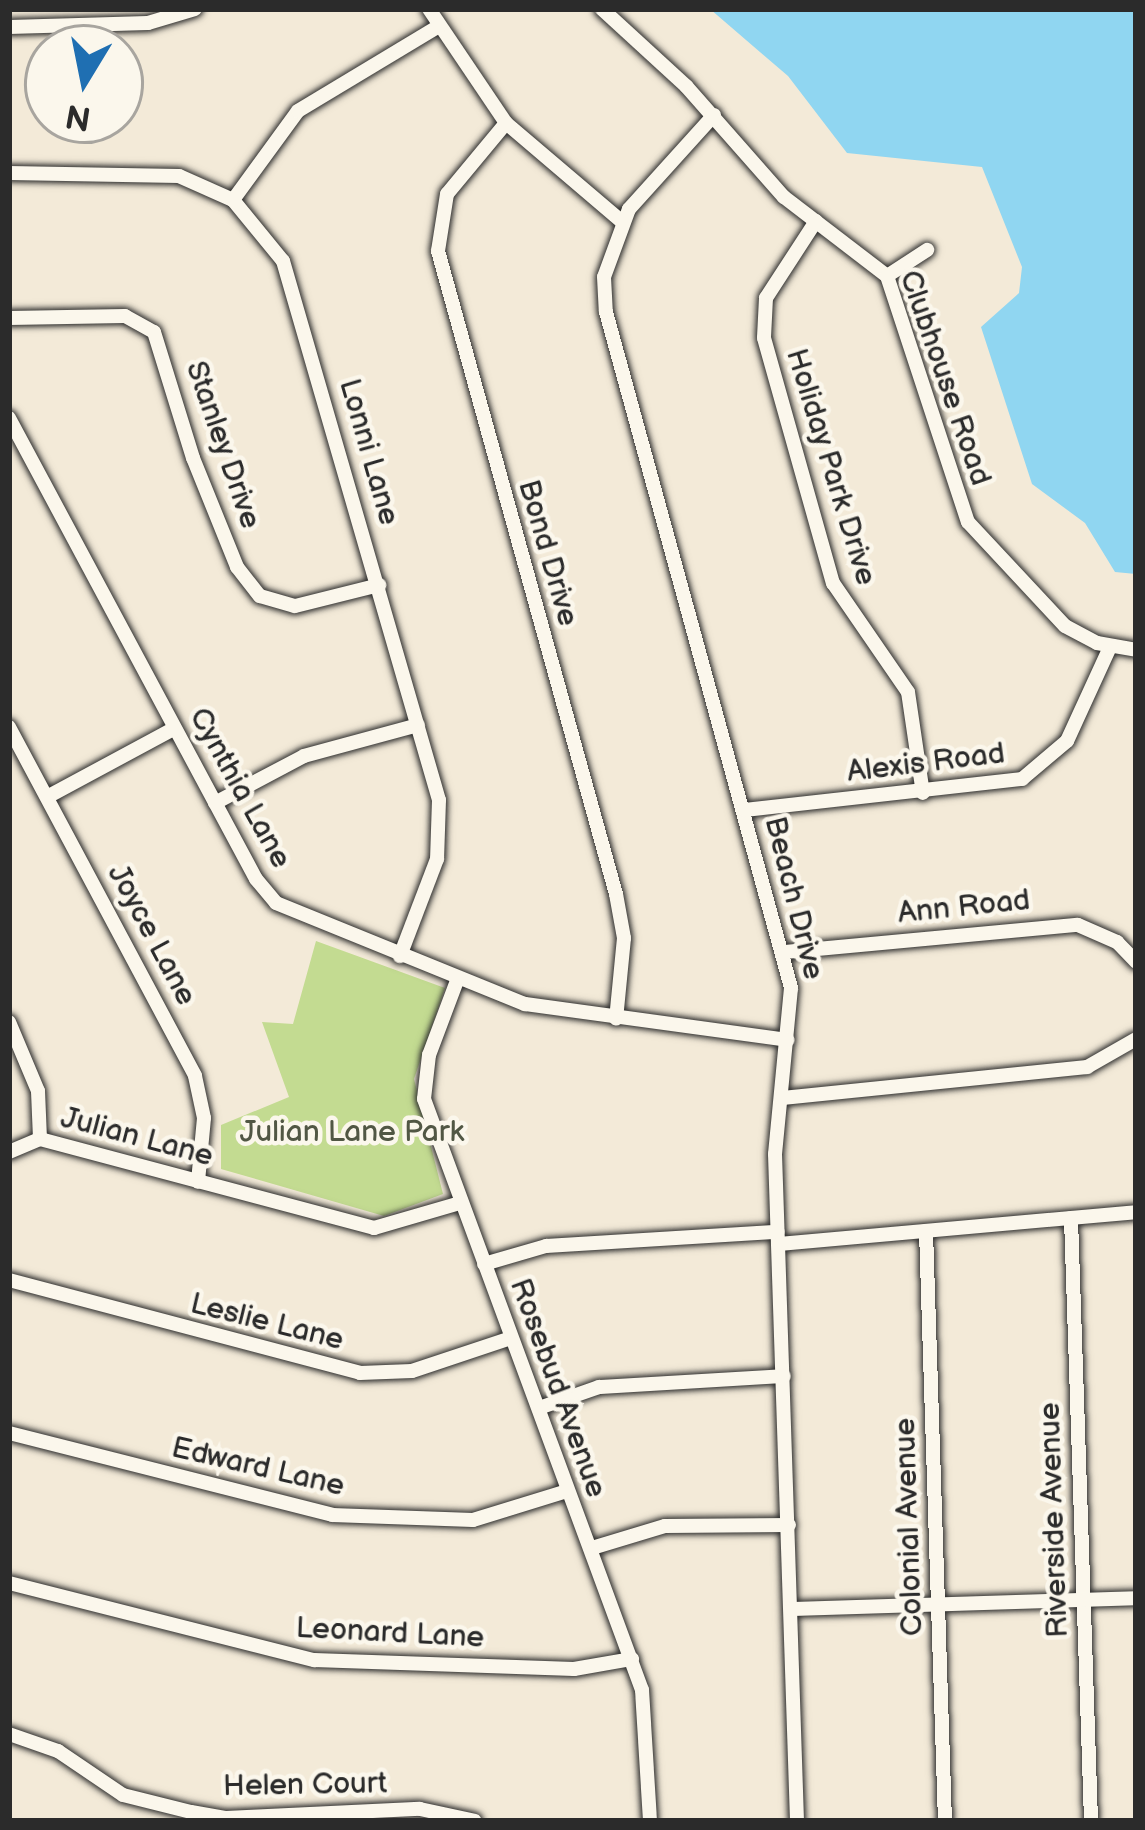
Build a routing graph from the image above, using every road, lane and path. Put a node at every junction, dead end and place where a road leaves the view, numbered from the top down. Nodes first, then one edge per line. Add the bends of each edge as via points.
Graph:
1 (195, 9) edge
2 (429, 9) edge
3 (602, 9) edge
4 (112, 24) edge
5 (439, 26) junction
6 (714, 115) junction
7 (506, 123) junction
8 (9, 172) edge
9 (233, 200) junction
10 (620, 221) junction
11 (816, 221) junction
12 (926, 250) dead end
13 (887, 276) junction
14 (9, 318) edge
15 (9, 418) edge
16 (379, 585) junction
17 (1110, 647) junction
18 (1136, 650) edge
19 (418, 725) junction
20 (9, 727) edge
21 (175, 728) junction
22 (923, 793) junction
23 (47, 797) junction
24 (215, 803) junction
25 (745, 810) junction
26 (785, 952) junction
27 (400, 956) junction
28 (1136, 962) edge
29 (458, 979) junction
30 (616, 1018) junction
31 (9, 1022) edge
32 (1136, 1039) edge
33 (788, 1040) junction
34 (782, 1098) junction
35 (40, 1139) junction
36 (9, 1152) edge
37 (198, 1182) junction
38 (460, 1203) junction
39 (1136, 1213) edge
40 (1071, 1218) junction
41 (926, 1231) junction
42 (778, 1238) junction
43 (484, 1264) junction
44 (9, 1280) edge
45 (511, 1338) junction
46 (784, 1376) junction
47 (538, 1408) junction
48 (9, 1433) edge
49 (567, 1492) junction
50 (789, 1525) junction
51 (592, 1549) junction
52 (9, 1583) edge
53 (1136, 1598) edge
54 (1084, 1600) junction
55 (938, 1604) junction
56 (792, 1609) junction
57 (632, 1659) junction
58 (9, 1734) edge
59 (476, 1821) edge
60 (650, 1821) edge
61 (796, 1821) edge
62 (945, 1821) edge
63 (1090, 1821) edge

1 - 4 street
2 - 5 street
3 - 6 street, Clubhouse Road
5 - 7 street
5 - 9 street via 298,112
6 - 10 street, Beach Drive
6 - 11 street, Clubhouse Road via 784,197
7 - 10 street
7 - 30 street, Bond Drive via 447,194 437,251 616,894 624,938
8 - 9 street via 144,170
9 - 16 street, Lonni Lane via 292,279
10 - 25 street, Beach Drive via 604,277 606,313
11 - 13 street, Clubhouse Road
11 - 22 street, Holiday Park Drive via 766,298 764,338 833,583 908,692
12 - 13 street
13 - 17 street, Clubhouse Road via 968,522 1065,626
14 - 16 street, Stanley Drive via 125,316 154,332 193,458 237,567 260,596 295,606
15 - 21 street, Cynthia Lane
16 - 19 street, Lonni Lane
17 - 18 street, Clubhouse Road
17 - 22 street, Alexis Road via 1067,741 1038,771 996,787
19 - 24 street via 304,756
19 - 27 street, Lonni Lane via 441,838
20 - 23 street, Joyce Lane
21 - 23 street
21 - 24 street, Cynthia Lane
22 - 25 street, Alexis Road
23 - 37 street, Joyce Lane via 195,1076 204,1118
24 - 27 street, Cynthia Lane via 276,902
25 - 26 street, Beach Drive
26 - 28 street, Ann Road via 1078,925 1117,942
26 - 33 street, Beach Drive
27 - 29 street, Cynthia Lane
29 - 30 street, Cynthia Lane via 540,1008
29 - 38 street, Rosebud Avenue via 423,1084
30 - 33 street, Cynthia Lane
31 - 35 street via 38,1091
32 - 34 street via 1088,1067
33 - 34 street, Beach Drive
34 - 42 street, Beach Drive
35 - 36 street, Julian Lane
35 - 37 street, Julian Lane
37 - 38 street, Julian Lane via 374,1228
38 - 43 street, Rosebud Avenue
39 - 40 street
40 - 41 street
40 - 54 street, Riverside Avenue
41 - 42 street
41 - 55 street, Colonial Avenue
42 - 43 street via 546,1246
42 - 46 street, Beach Drive
43 - 45 street, Rosebud Avenue
44 - 45 street, Leslie Lane via 360,1373 412,1371
45 - 47 street, Rosebud Avenue
46 - 47 street via 599,1388
46 - 50 street, Beach Drive
47 - 49 street, Rosebud Avenue
48 - 49 street, Edward Lane via 332,1515 485,1519
49 - 51 street, Rosebud Avenue
50 - 51 street via 665,1526
50 - 56 street, Beach Drive
51 - 57 street, Rosebud Avenue
52 - 57 street, Leonard Lane via 314,1660 574,1669
53 - 54 street
54 - 55 street
54 - 63 street, Riverside Avenue
55 - 56 street
55 - 62 street, Colonial Avenue
56 - 61 street, Beach Drive
57 - 60 street, Rosebud Avenue via 646,1712
58 - 59 street, Helen Court via 58,1750 123,1795 190,1812 226,1818 420,1809

